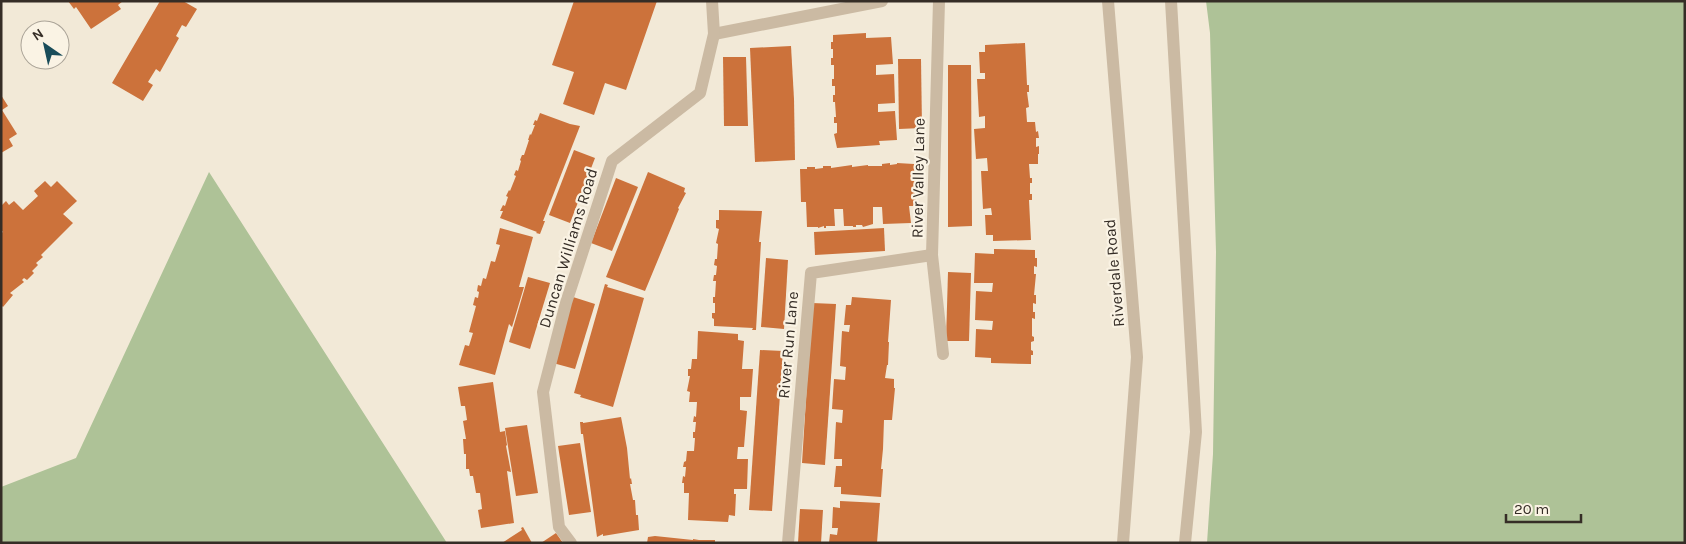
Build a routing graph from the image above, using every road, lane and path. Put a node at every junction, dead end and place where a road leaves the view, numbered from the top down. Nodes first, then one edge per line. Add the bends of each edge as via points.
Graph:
1 (712, 1) edge
2 (882, 1) edge
3 (939, 1) edge
4 (1108, 1) edge
5 (1171, 1) edge
6 (714, 34) junction
7 (932, 255) junction
8 (943, 354) dead end
9 (571, 543) edge
10 (788, 543) edge
11 (1123, 543) edge
12 (1185, 543) edge

1 - 6 street, Duncan Williams Road
2 - 6 street
3 - 7 street, River Valley Lane
4 - 11 street, Riverdale Road via 1137,357
5 - 12 street via 1196,432
6 - 9 street, Duncan Williams Road via 700,93 612,161 566,303 543,392 559,526
7 - 8 street, River Valley Lane
7 - 10 street, River Run Lane via 811,273

